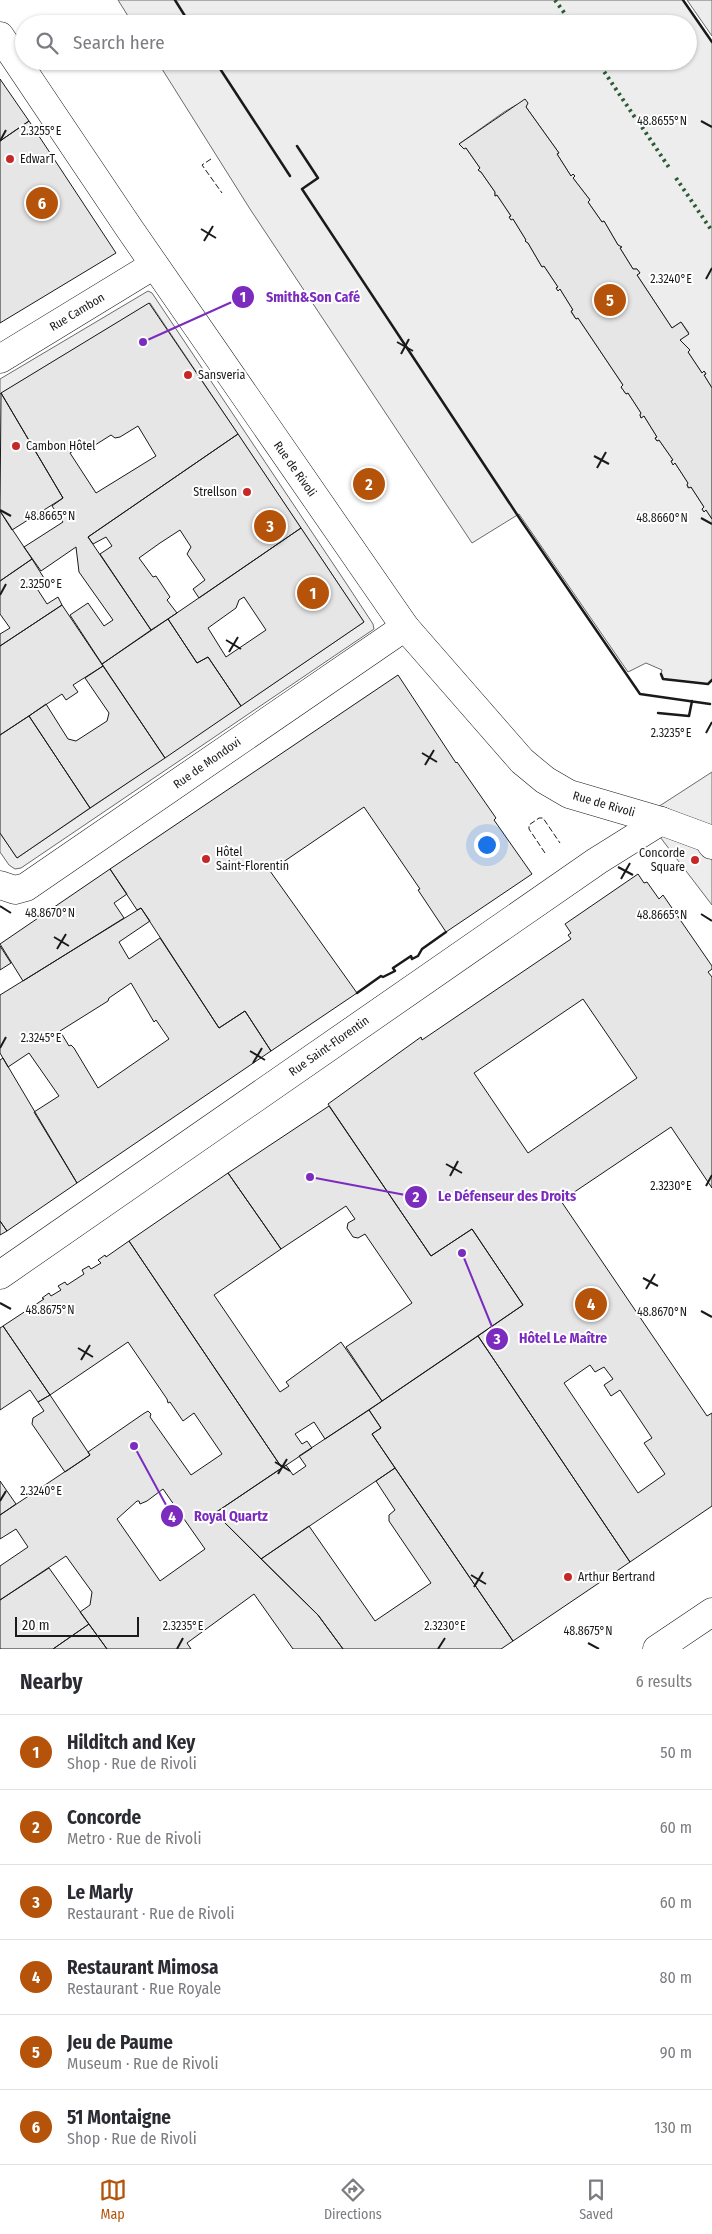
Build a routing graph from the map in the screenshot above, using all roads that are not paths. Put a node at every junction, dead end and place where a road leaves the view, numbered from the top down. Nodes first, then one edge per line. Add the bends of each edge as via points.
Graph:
1 (0, 36) edge
2 (15, 58) edge
3 (23, 70) edge
4 (154, 266) junction
5 (0, 359) edge
6 (405, 627) junction
7 (661, 821) junction
8 (712, 845) edge
9 (3, 887) edge
10 (0, 1275) edge
11 (712, 1612) edge
12 (657, 1649) edge

1 - 2 street, Rue de Rivoli
3 - 4 street, Rue de Rivoli
4 - 5 street, Rue Cambon
4 - 6 street, Rue de Rivoli
6 - 7 street, Rue de Rivoli via 522,761 545,780 568,794
6 - 9 street, Rue de Mondovi via 26,887 15,890
7 - 8 street, Rue de Rivoli via 706,838
7 - 10 street, Rue Saint-Florentin via 597,860
11 - 12 street

